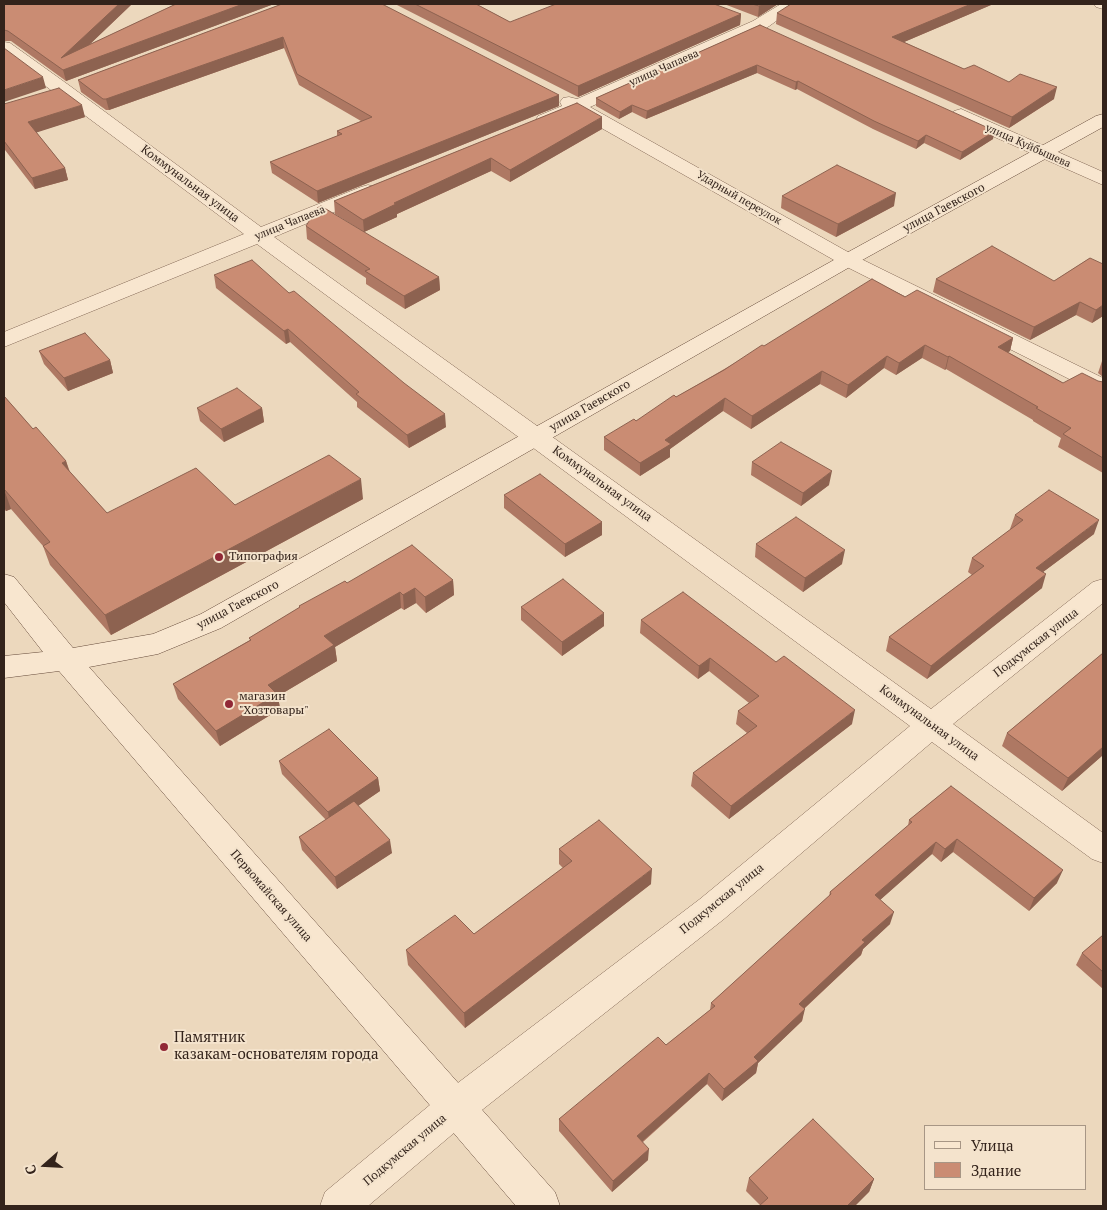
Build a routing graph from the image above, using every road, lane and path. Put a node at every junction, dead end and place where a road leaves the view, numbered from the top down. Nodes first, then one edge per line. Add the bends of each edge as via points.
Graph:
1 (792, 4) edge
2 (750, 21) junction
3 (776, 33) edge
4 (4, 47) edge
5 (552, 93) edge
6 (578, 106) junction
7 (946, 109) edge
8 (1103, 120) edge
9 (532, 125) edge
10 (1045, 153) junction
11 (1103, 180) edge
12 (386, 184) edge
13 (258, 236) junction
14 (848, 260) junction
15 (4, 340) edge
16 (1103, 387) edge
17 (536, 436) junction
18 (4, 584) edge
19 (1103, 589) edge
20 (66, 660) junction
21 (4, 667) edge
22 (931, 725) junction
23 (1103, 850) edge
24 (455, 1108) junction
25 (339, 1206) edge
26 (541, 1206) edge

1 - 2 street, улица Чапаева
2 - 3 street
2 - 6 street, улица Чапаева
4 - 13 street, Коммунальная улица
5 - 6 street, Ударный переулок
6 - 9 street, улица Чапаева
6 - 14 street, Ударный переулок
7 - 10 street, улица Куйбышева
8 - 10 street, улица Гаевского
10 - 11 street, улица Куйбышева
10 - 14 street, улица Гаевского
12 - 13 street, улица Чапаева
13 - 15 street, улица Чапаева
13 - 17 street, Коммунальная улица
14 - 16 street, Ударный переулок
14 - 17 street, улица Гаевского
17 - 20 street, улица Гаевского via 211,621 158,644
17 - 22 street, Коммунальная улица
18 - 20 street, Первомайская улица
19 - 22 street, Подкумская улица
20 - 21 street
20 - 24 street, Первомайская улица
22 - 23 street, Коммунальная улица
22 - 24 street, Подкумская улица via 712,909
24 - 25 street, Подкумская улица
24 - 26 street, Первомайская улица

